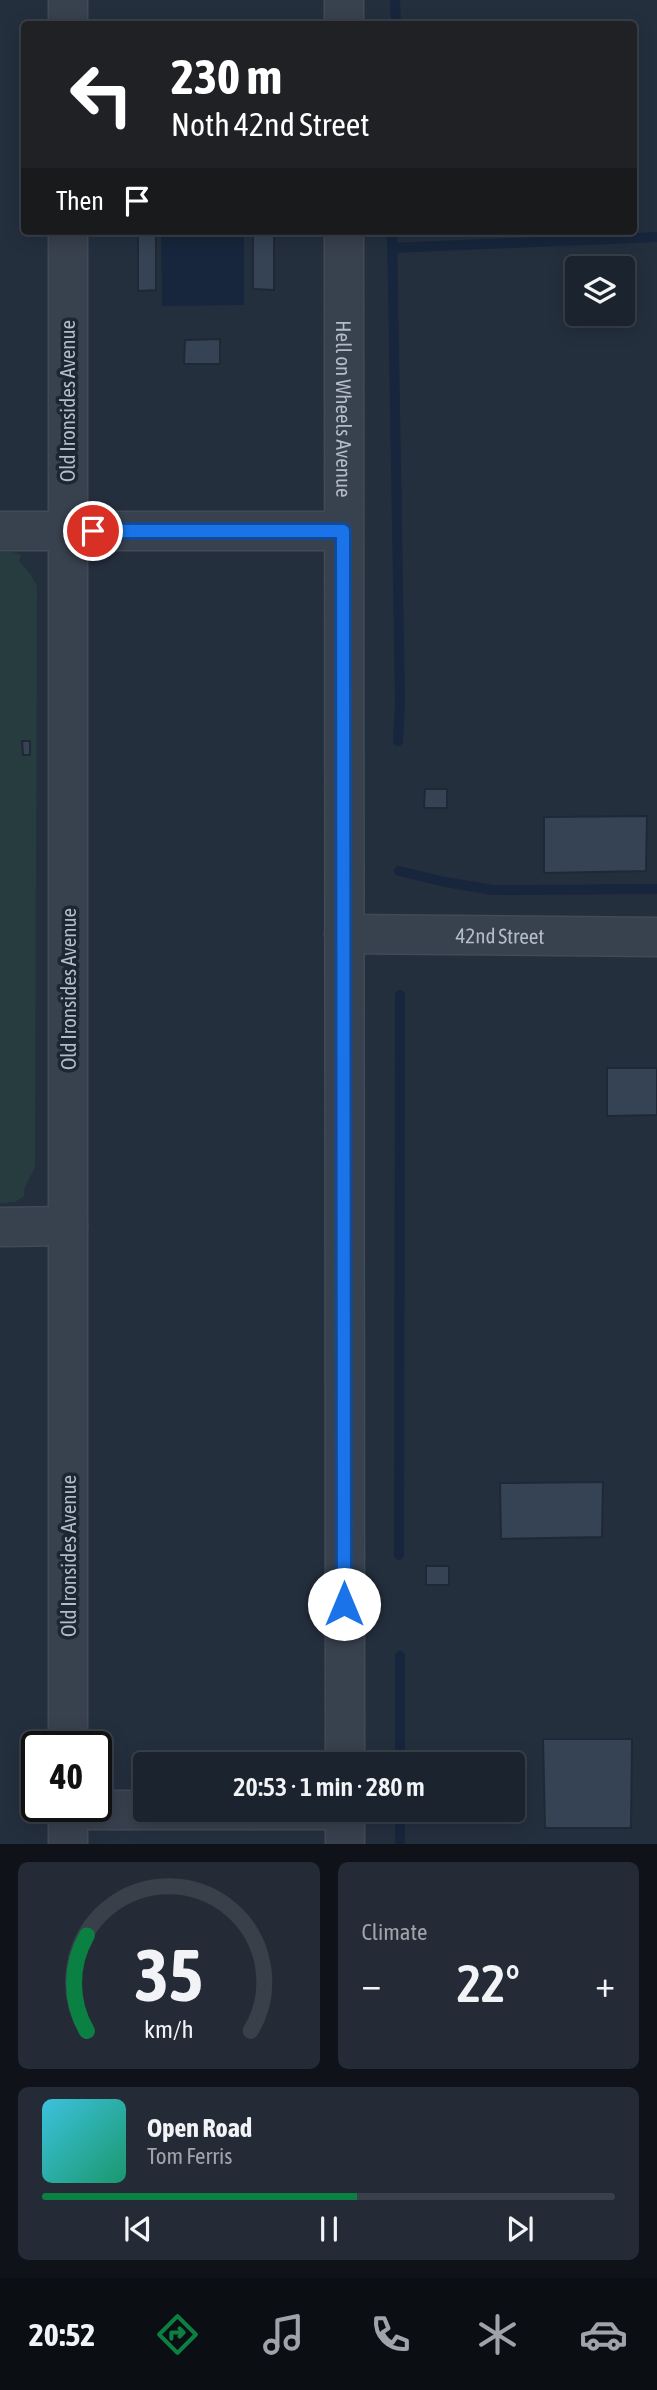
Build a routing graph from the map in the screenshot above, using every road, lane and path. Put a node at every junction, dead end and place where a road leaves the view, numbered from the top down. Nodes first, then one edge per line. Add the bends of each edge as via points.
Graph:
1 (68, 0) edge
2 (344, 0) edge
3 (68, 21) edge
4 (344, 21) edge
5 (68, 235) edge
6 (344, 235) edge
7 (0, 531) edge
8 (67, 531) junction
9 (343, 531) junction
10 (344, 934) junction
11 (657, 937) edge
12 (68, 1226) junction
13 (0, 1227) edge
14 (68, 1731) edge
15 (345, 1752) edge
16 (133, 1817) edge
17 (112, 1818) edge
18 (345, 1822) edge
19 (345, 1844) edge

1 - 3 street
2 - 4 street
5 - 8 street, Old Ironsides Avenue
6 - 9 street, Hell on Wheels Avenue
7 - 8 street
8 - 9 street
8 - 12 street, Old Ironsides Avenue
9 - 10 street, Hell on Wheels Avenue
10 - 11 street, 42nd Street
10 - 15 street, Hell on Wheels Avenue
12 - 13 street
12 - 14 street, Old Ironsides Avenue
16 - 17 street
18 - 19 street

